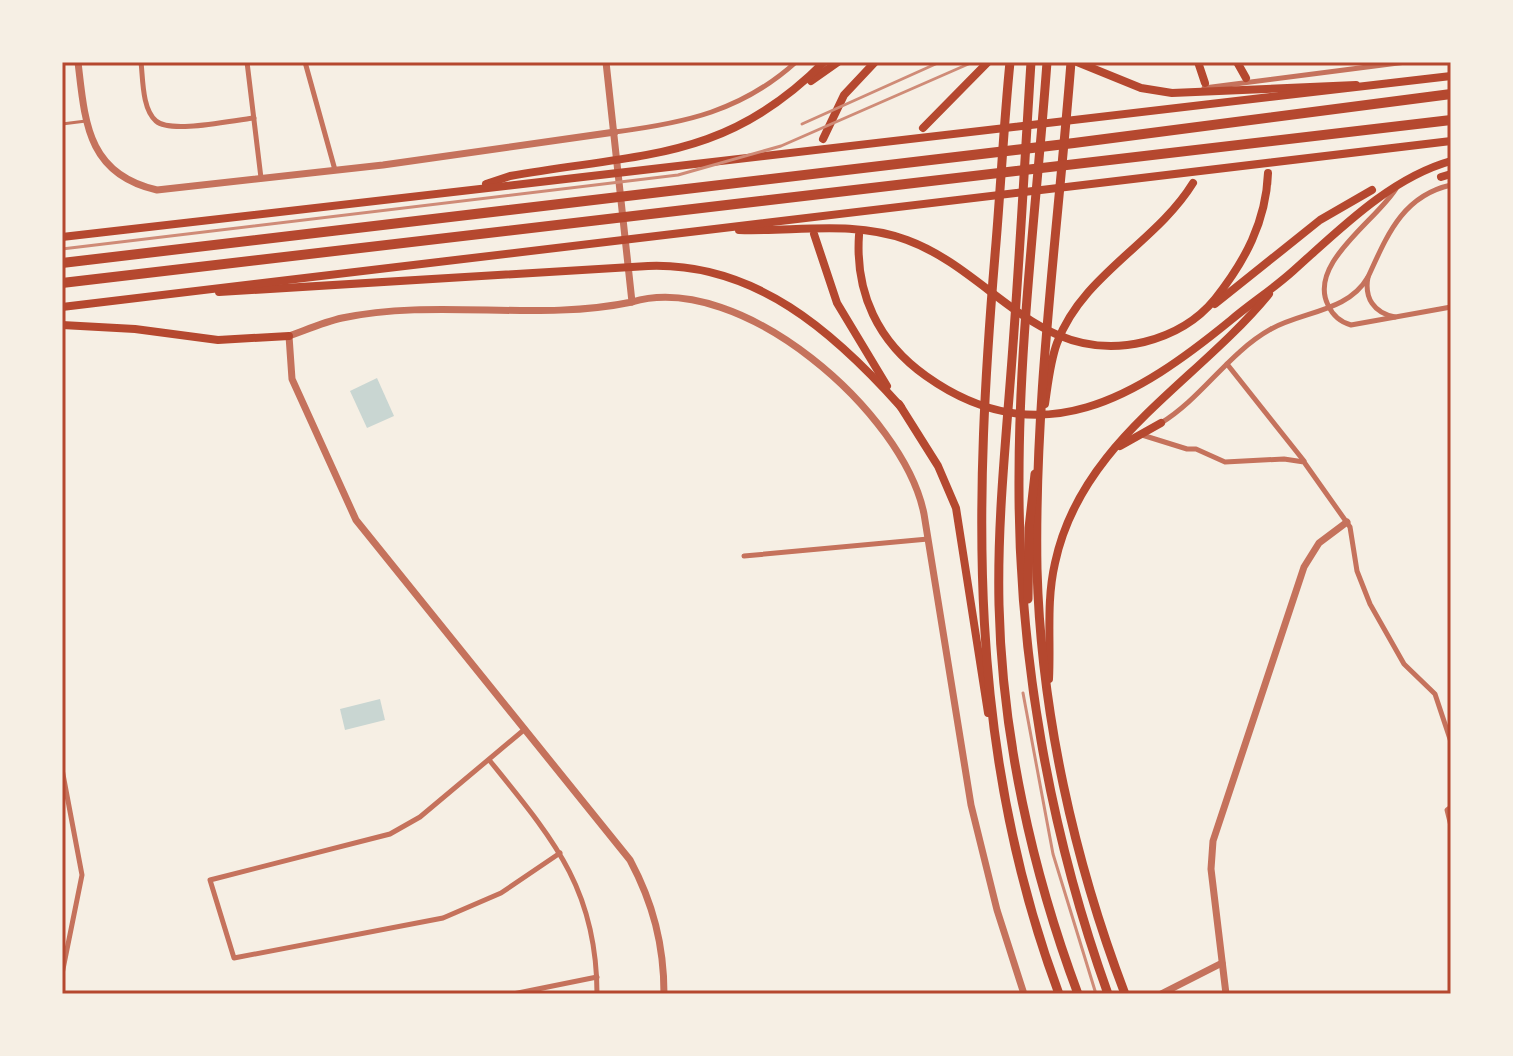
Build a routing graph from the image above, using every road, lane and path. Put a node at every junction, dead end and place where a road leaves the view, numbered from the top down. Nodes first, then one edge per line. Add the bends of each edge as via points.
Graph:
1 (78, 62) edge
2 (141, 62) edge
3 (247, 62) edge
4 (305, 62) edge
5 (606, 62) edge
6 (796, 62) edge
7 (824, 62) edge
8 (838, 62) edge
9 (875, 62) edge
10 (988, 62) edge
11 (1010, 62) edge
12 (1031, 62) edge
13 (1047, 62) edge
14 (1076, 62) edge
15 (1198, 62) edge
16 (1237, 62) edge
17 (1406, 62) edge
18 (1451, 76) edge
19 (1246, 78) dead end
20 (1205, 83) dead end
21 (1368, 86) junction
22 (794, 92) junction
23 (1172, 93) junction
24 (1451, 94) edge
25 (254, 118) junction
26 (1451, 120) edge
27 (86, 121) junction
28 (62, 124) edge
29 (923, 128) dead end
30 (615, 132) junction
31 (823, 139) dead end
32 (1451, 141) edge
33 (1451, 161) edge
34 (335, 170) junction
35 (1268, 173) dead end
36 (1451, 174) edge
37 (1441, 177) dead end
38 (261, 179) junction
39 (1193, 183) dead end
40 (1451, 185) edge
41 (1398, 186) junction
42 (466, 190) junction
43 (1372, 190) dead end
44 (710, 229) junction
45 (814, 234) dead end
46 (859, 235) dead end
47 (62, 237) edge
48 (62, 263) edge
49 (1368, 277) junction
50 (62, 283) edge
51 (1275, 288) junction
52 (162, 294) junction
53 (632, 302) junction
54 (62, 307) edge
55 (1329, 307) junction
56 (1451, 307) edge
57 (1399, 318) junction
58 (1192, 321) junction
59 (62, 325) edge
60 (289, 336) junction
61 (1227, 364) junction
62 (901, 407) junction
63 (1042, 419) junction
64 (1161, 423) joint
65 (1041, 431) junction
66 (1140, 434) junction
67 (1106, 457) junction
68 (1304, 462) junction
69 (1347, 522) junction
70 (928, 539) junction
71 (744, 556) dead end
72 (1027, 606) junction
73 (1048, 684) junction
74 (526, 729) junction
75 (993, 738) junction
76 (1451, 742) edge
77 (490, 761) junction
78 (62, 769) edge
79 (65, 790) edge
80 (1451, 807) edge
81 (1451, 826) edge
82 (560, 853) junction
83 (1222, 963) junction
84 (62, 974) edge
85 (597, 977) junction
86 (513, 994) edge
87 (597, 994) edge
88 (664, 994) edge
89 (1024, 994) edge
90 (1059, 994) edge
91 (1078, 994) edge
92 (1108, 994) edge
93 (1125, 994) edge
94 (1161, 994) edge
95 (1226, 994) edge

1 - 27 street
2 - 25 street via 146,104 155,121 169,128
3 - 25 street
4 - 34 street
5 - 30 street
6 - 30 street via 752,96 686,123
7 - 22 main road
8 - 22 main road
9 - 31 main road via 844,95
10 - 29 main road
11 - 75 highway via 980,461 983,620
12 - 91 highway via 999,606 1006,699 1025,808
13 - 72 highway via 1020,421 1022,591
14 - 23 main road via 1141,88
14 - 63 highway
15 - 20 main road
16 - 19 main road
17 - 23 street
18 - 21 main road
21 - 23 main road
21 - 42 main road
22 - 42 main road via 720,136 510,176
24 - 48 highway
25 - 38 street
26 - 50 highway
27 - 28 lane
27 - 38 street via 105,162 143,186 163,191
30 - 34 street
30 - 53 street
32 - 44 main road
33 - 41 main road
34 - 38 street
35 - 58 main road via 1263,210 1247,252 1214,300
36 - 37 main road
39 - 63 main road via 1168,219 1095,285 1071,316 1052,358
40 - 49 street via 1427,192 1404,211
41 - 51 main road
41 - 55 street via 1334,261 1324,287
42 - 47 main road
43 - 58 main road via 1327,215
44 - 52 main road
44 - 58 main road via 880,232 924,247 1033,324 1106,346 1167,335
45 - 62 main road via 837,303
46 - 51 main road via 863,289 884,334 919,371 974,402 1021,412 1054,413 1105,403 1146,384
49 - 55 street via 1353,295
49 - 57 street via 1372,305
51 - 67 main road
52 - 54 main road
52 - 62 main road via 648,266 708,271 774,295 823,330
53 - 60 street via 369,314
53 - 70 street via 674,301 729,311 771,330 809,356 896,444 920,496
55 - 57 street via 1351,325
55 - 61 street via 1269,331
56 - 57 street
59 - 60 main road via 218,340
60 - 74 street via 292,379 356,520
61 - 64 street
61 - 68 street
62 - 75 main road via 938,466 956,508
63 - 65 highway
64 - 66 main road
65 - 72 highway via 1029,522
65 - 73 highway via 1037,568
66 - 67 main road
66 - 68 street via 1225,462
67 - 73 main road via 1080,494 1057,552 1049,601
68 - 69 street
69 - 76 street via 1370,604 1404,664 1435,694
69 - 83 street via 1319,543 1304,567 1214,838 1211,869
70 - 71 street
70 - 89 street via 971,805
72 - 92 highway via 1052,798 1073,888
73 - 93 highway via 1077,840
74 - 77 street
74 - 88 street via 616,838 638,875 661,944
75 - 90 highway via 1022,877
77 - 82 street
77 - 82 street via 390,834 210,880 234,958 443,918 501,893
78 - 79 street
79 - 84 street via 82,875
80 - 81 street
82 - 85 street via 580,890 594,937
83 - 94 street
83 - 95 street
85 - 86 street
85 - 87 street

